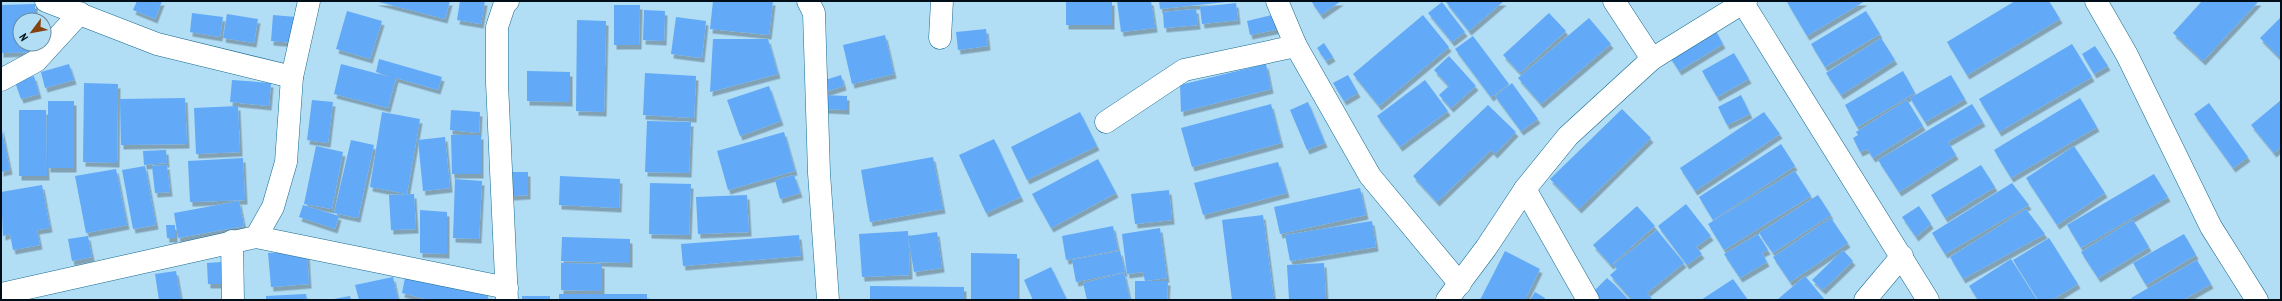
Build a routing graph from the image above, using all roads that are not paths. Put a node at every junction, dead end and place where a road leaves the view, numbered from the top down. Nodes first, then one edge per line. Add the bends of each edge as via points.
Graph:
1 (46, 1) edge
2 (309, 1) edge
3 (508, 1) edge
4 (808, 1) edge
5 (942, 1) edge
6 (1277, 1) edge
7 (1614, 1) edge
8 (2096, 1) edge
9 (1744, 2) edge
10 (80, 13) junction
11 (940, 38) dead end
12 (1296, 46) junction
13 (1652, 59) junction
14 (292, 77) junction
15 (1, 80) edge
16 (1106, 122) dead end
17 (1525, 189) junction
18 (256, 237) junction
19 (232, 241) junction
20 (1902, 256) junction
21 (1460, 284) junction
22 (1, 294) edge
23 (507, 294) edge
24 (234, 300) edge
25 (828, 300) edge
26 (1446, 300) edge
27 (1588, 300) edge
28 (1865, 300) edge
29 (1928, 300) edge
30 (2257, 300) edge

1 - 10 street
2 - 14 street
3 - 23 street via 497,27 497,83
4 - 25 street via 814,13 819,173
5 - 11 street
6 - 12 street
7 - 13 street
8 - 30 street via 2128,55 2211,227
9 - 13 street
9 - 20 street
10 - 14 street via 157,44
10 - 15 street via 36,61
12 - 16 street via 1184,70
12 - 21 street via 1370,176
13 - 17 street via 1568,136
14 - 18 street via 286,162 273,207
17 - 21 street
17 - 27 street
18 - 19 street
18 - 23 street
19 - 22 street
19 - 24 street
20 - 28 street
20 - 29 street
21 - 26 street

